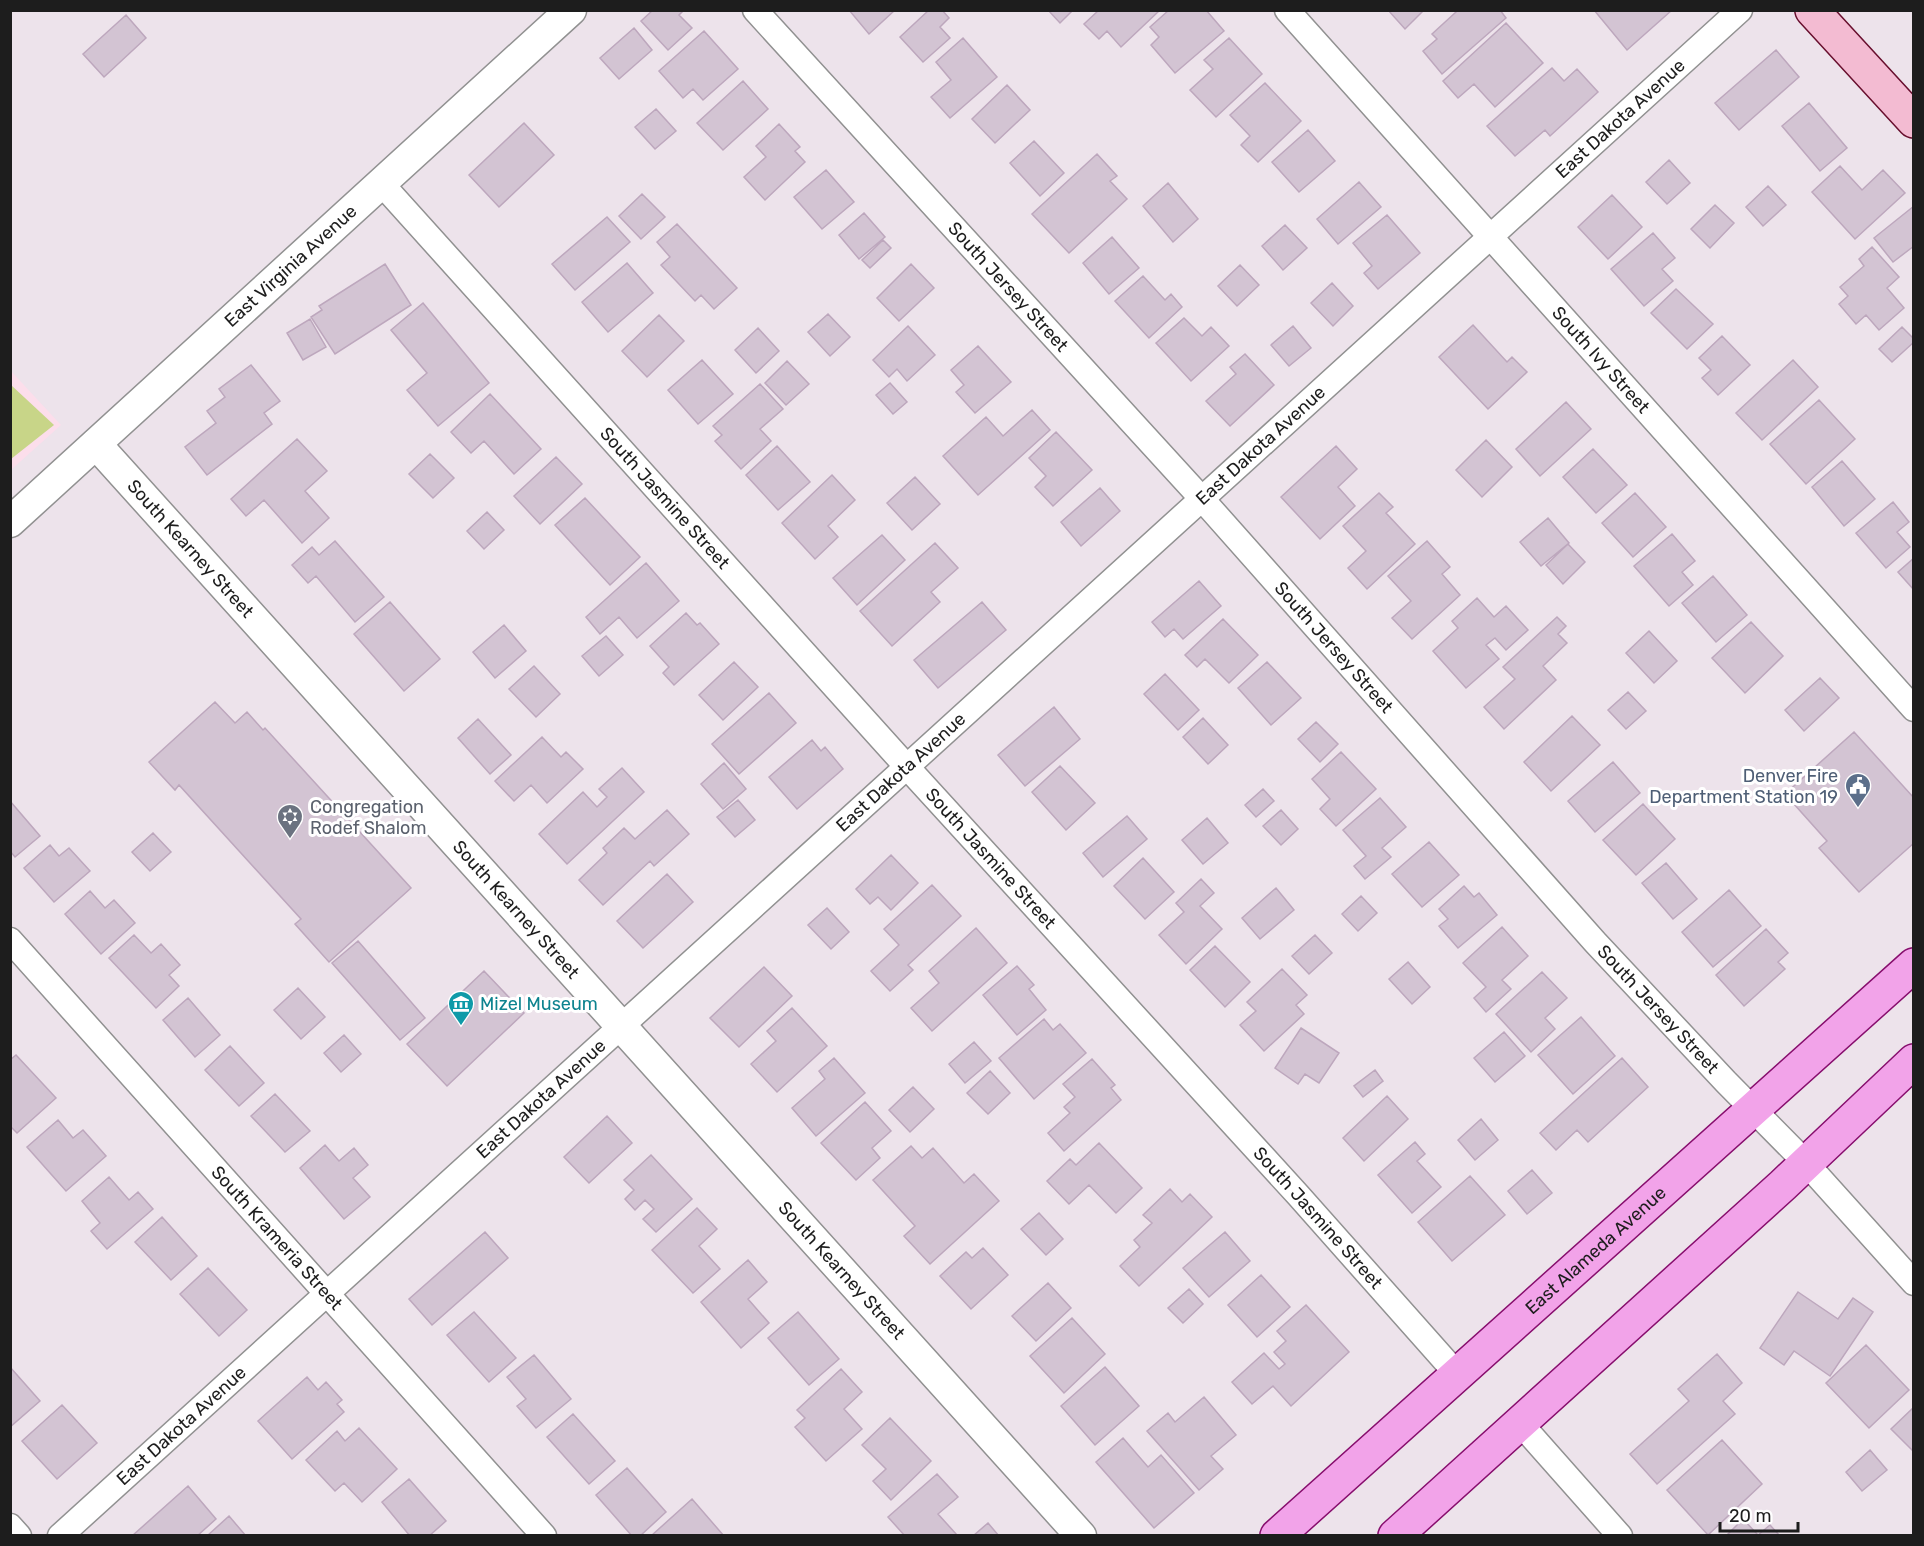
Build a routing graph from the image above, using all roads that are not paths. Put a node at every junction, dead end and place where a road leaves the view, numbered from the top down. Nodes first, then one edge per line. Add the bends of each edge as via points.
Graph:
1 (571, 10) edge
2 (755, 10) edge
3 (1287, 10) edge
4 (1740, 10) edge
5 (1812, 10) edge
6 (1914, 121) edge
7 (381, 183) junction
8 (1491, 238) junction
9 (96, 444) junction
10 (1202, 499) junction
11 (10, 522) edge
12 (1914, 709) edge
13 (907, 767) junction
14 (10, 940) edge
15 (1914, 965) edge
16 (621, 1027) junction
17 (1914, 1061) edge
18 (1752, 1109) junction
19 (1806, 1164) junction
20 (1914, 1283) edge
21 (327, 1292) junction
22 (1456, 1373) junction
23 (1520, 1423) junction
24 (10, 1526) edge
25 (19, 1536) edge
26 (60, 1536) edge
27 (544, 1536) edge
28 (1081, 1536) edge
29 (1277, 1536) edge
30 (1395, 1536) edge
31 (1620, 1536) edge

1 - 7 street, East Virginia Avenue
2 - 10 street, South Jersey Street
3 - 8 street, South Ivy Street
4 - 8 street, East Dakota Avenue
5 - 6 main road
7 - 9 street, East Virginia Avenue
7 - 13 street, South Jasmine Street
8 - 10 street, East Dakota Avenue
8 - 12 street, South Ivy Street
9 - 11 street, East Virginia Avenue
9 - 16 street, South Kearney Street
10 - 13 street, East Dakota Avenue
10 - 18 street, South Jersey Street via 1594,942
13 - 16 street, East Dakota Avenue
13 - 22 street, South Jasmine Street
14 - 21 street, South Krameria Street
15 - 18 main road, East Alameda Avenue
16 - 21 street, East Dakota Avenue
16 - 28 street, South Kearney Street
17 - 19 main road
18 - 19 street, South Jersey Street
18 - 22 main road, East Alameda Avenue
19 - 20 street, South Jersey Street
19 - 23 main road
21 - 26 street, East Dakota Avenue
21 - 27 street, South Krameria Street
22 - 29 main road, East Alameda Avenue
23 - 30 main road
23 - 31 street
24 - 25 street

